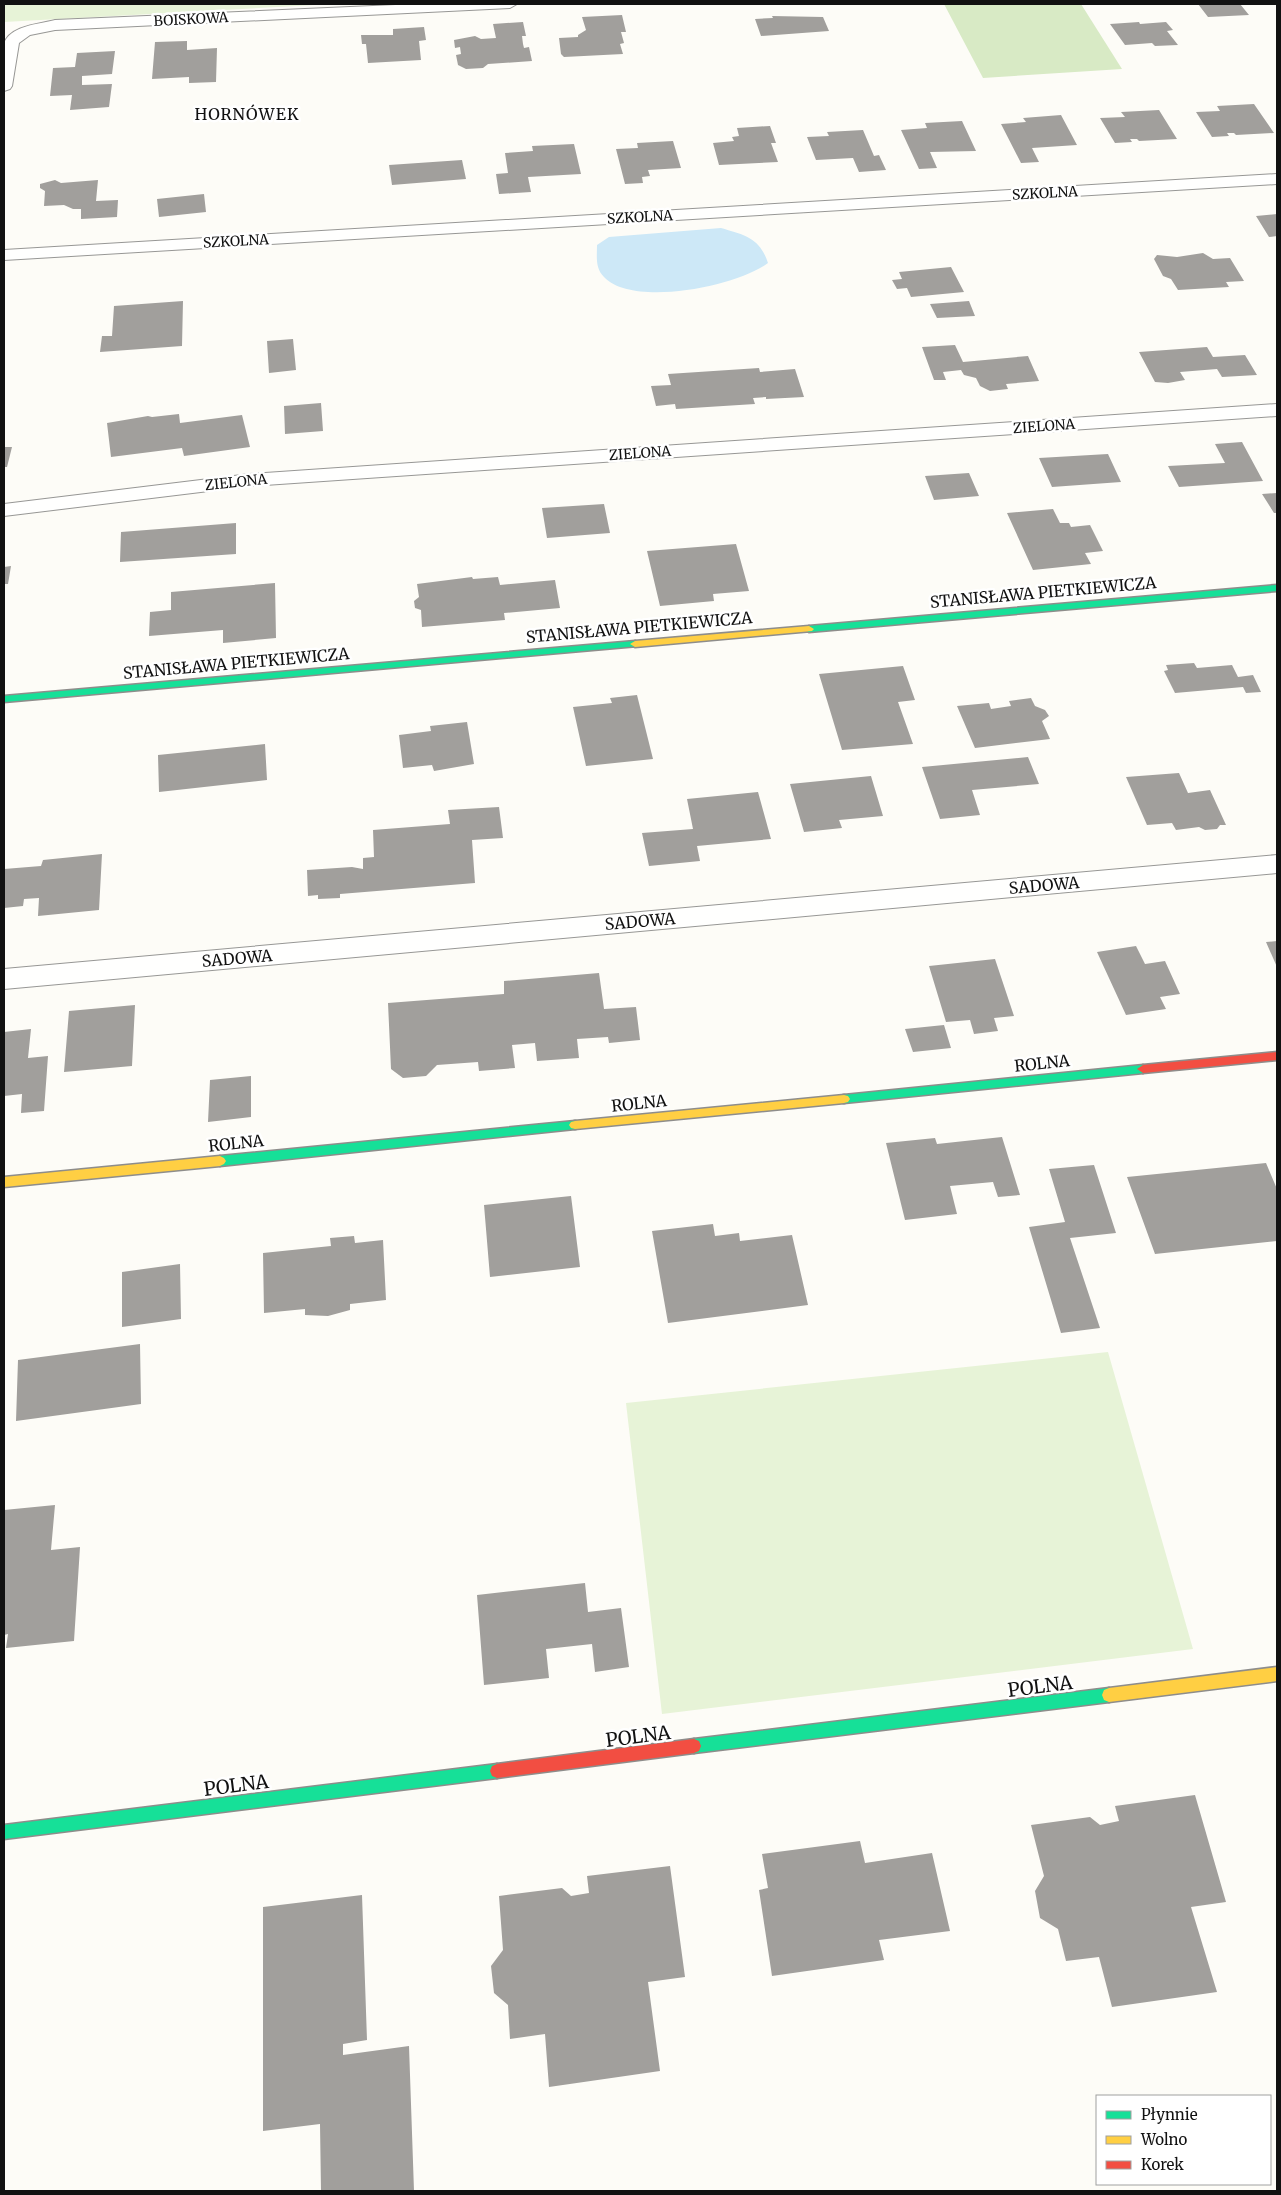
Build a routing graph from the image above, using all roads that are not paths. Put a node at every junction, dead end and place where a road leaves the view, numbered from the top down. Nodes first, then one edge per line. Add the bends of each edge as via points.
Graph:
1 (510, 4) edge
2 (4, 86) edge
3 (1277, 179) edge
4 (4, 255) edge
5 (1277, 410) edge
6 (4, 510) edge
7 (1277, 588) edge
8 (4, 699) edge
9 (1277, 864) edge
10 (4, 979) edge
11 (1277, 1056) edge
12 (4, 1182) edge
13 (1277, 1674) edge
14 (4, 1832) edge

1 - 2 street, BOISKOWA via 55,25 25,32 12,41
3 - 4 street, SZKOLNA
5 - 6 street, ZIELONA via 250,480
7 - 8 street, STANISŁAWA PIETKIEWICZA
9 - 10 street, SADOWA
11 - 12 street, ROLNA
13 - 14 street, POLNA

